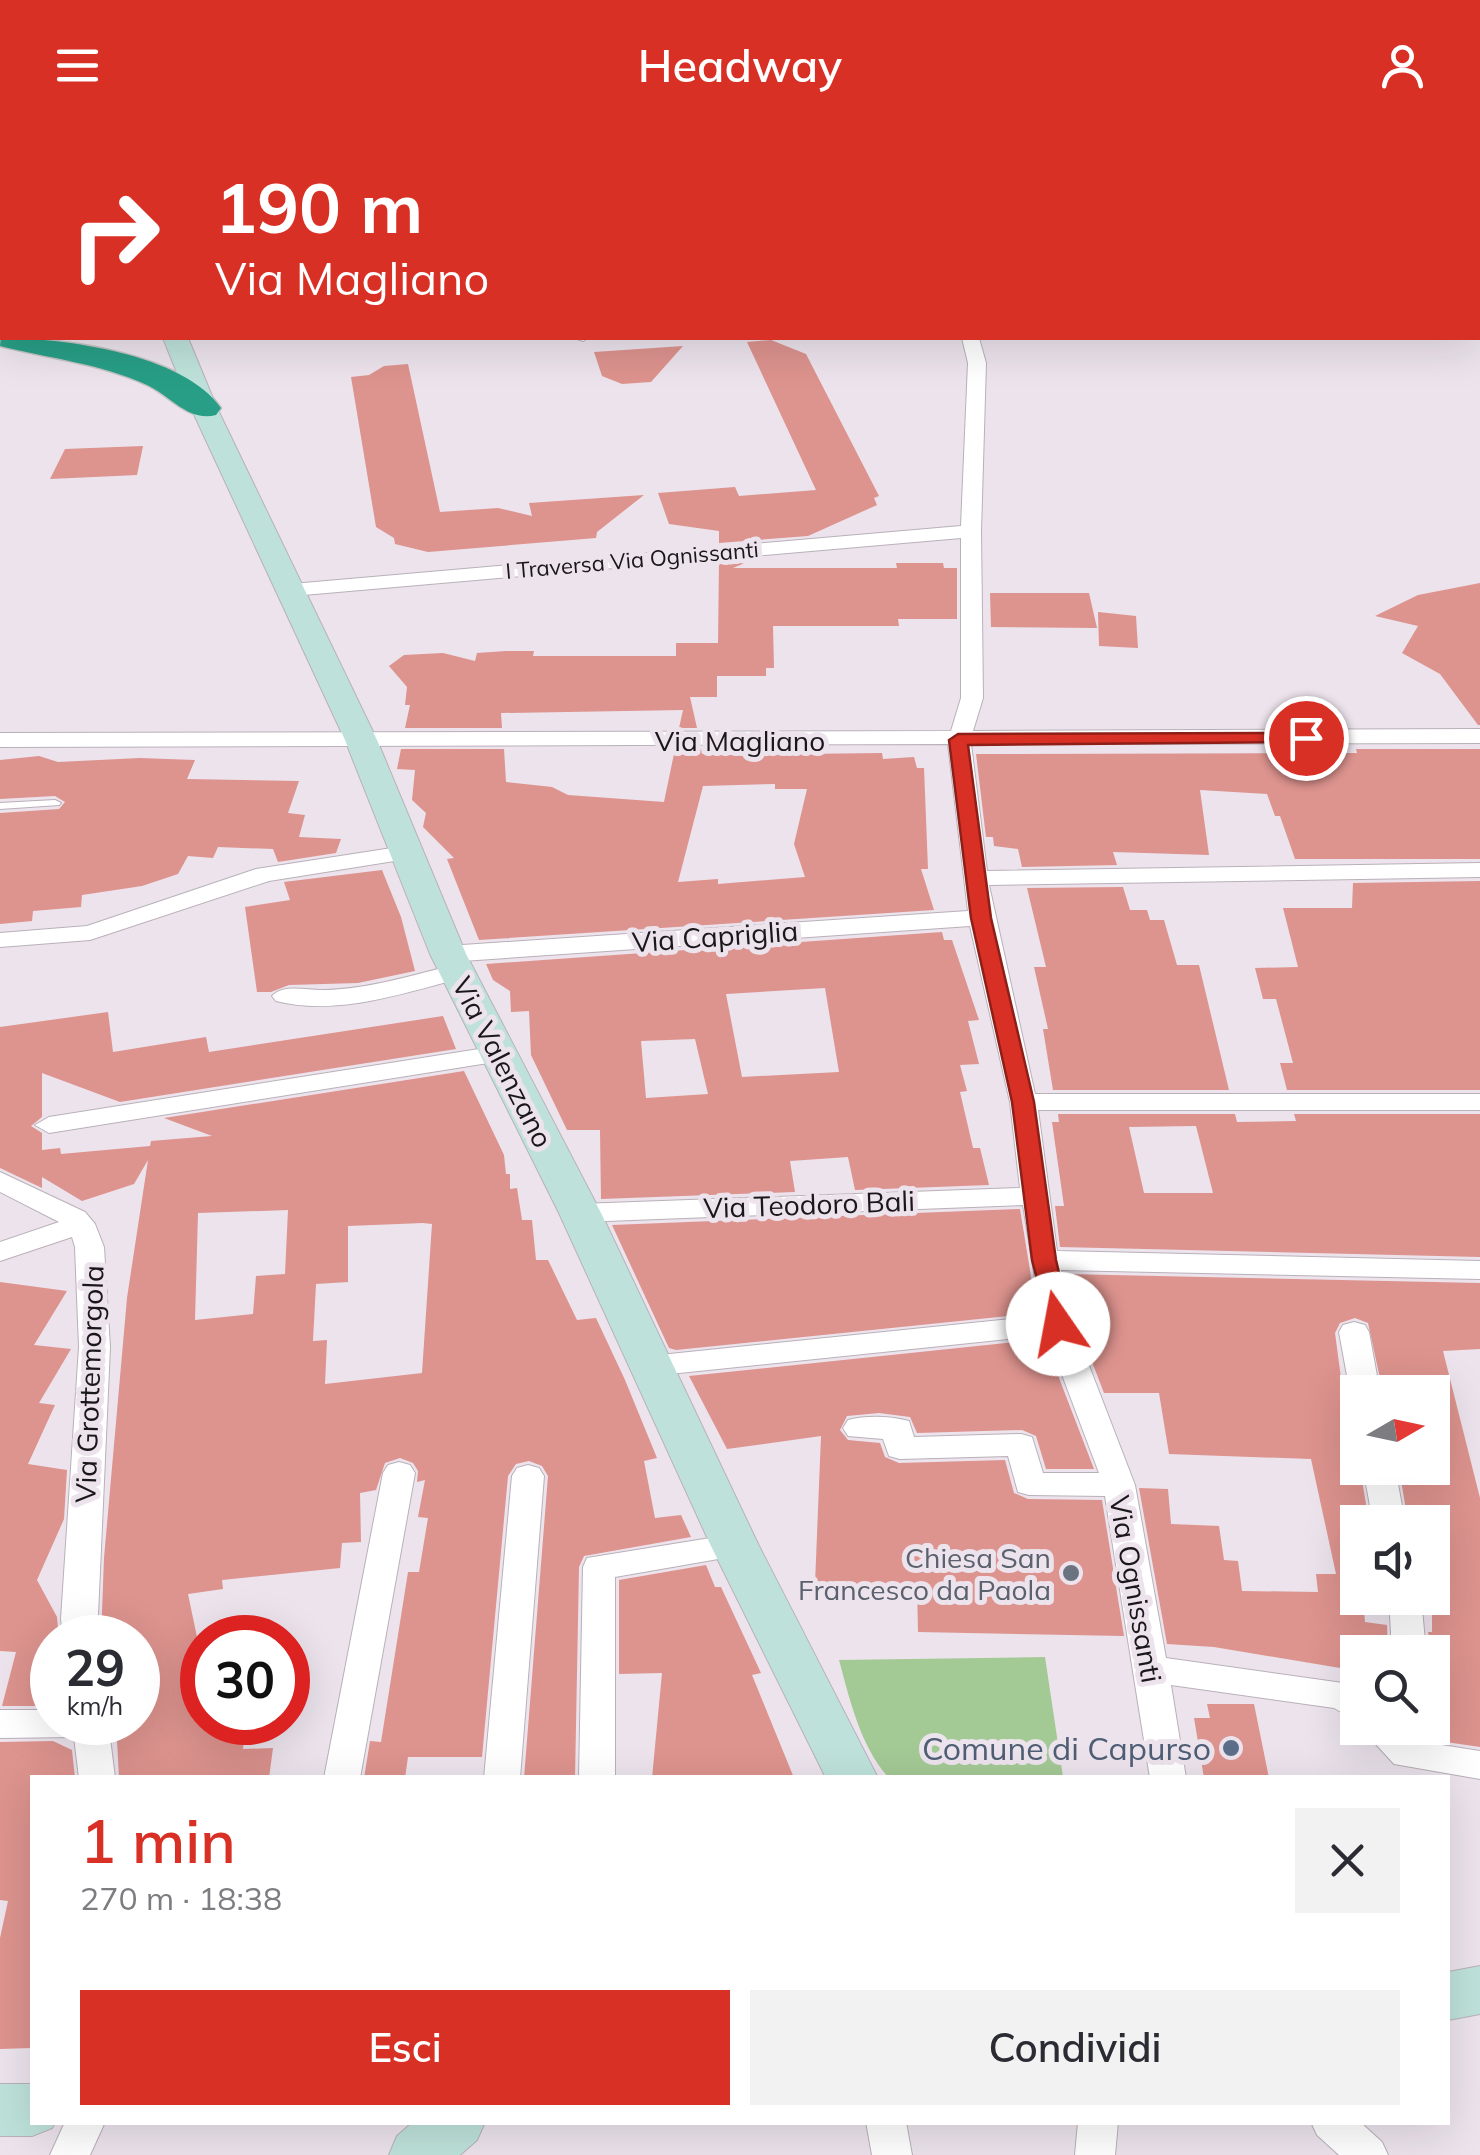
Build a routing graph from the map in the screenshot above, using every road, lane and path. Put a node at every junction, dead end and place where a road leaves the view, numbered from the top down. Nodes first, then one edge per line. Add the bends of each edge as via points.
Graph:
1 (16, 340) edge
2 (130, 340) edge
3 (176, 340) edge
4 (971, 340) edge
5 (57, 349) junction
6 (204, 408) junction
7 (971, 531) junction
8 (292, 590) junction
9 (1480, 736) edge
10 (0, 740) edge
11 (361, 740) junction
12 (958, 740) junction
13 (55, 804) dead end
14 (0, 806) edge
15 (405, 853) junction
16 (1480, 870) edge
17 (976, 878) junction
18 (981, 918) junction
19 (0, 940) edge
20 (453, 963) junction
21 (284, 996) dead end
22 (498, 1054) junction
23 (1023, 1102) junction
24 (1480, 1102) edge
25 (49, 1125) dead end
26 (0, 1181) edge
27 (1038, 1196) junction
28 (580, 1213) junction
29 (81, 1224) junction
30 (0, 1252) edge
31 (1044, 1260) junction
32 (1480, 1270) edge
33 (1058, 1324) junction
34 (1354, 1332) dead end
35 (650, 1366) junction
36 (1362, 1375) edge
37 (859, 1428) dead end
38 (399, 1473) dead end
39 (528, 1476) dead end
40 (1118, 1485) junction
41 (735, 1546) junction
42 (78, 1615) edge
43 (1150, 1669) junction
44 (1340, 1696) edge
45 (0, 1724) edge
46 (30, 1724) edge
47 (93, 1745) edge
48 (1421, 1745) edge
49 (1480, 1766) edge
50 (97, 1775) edge
51 (343, 1775) edge
52 (502, 1775) edge
53 (597, 1775) edge
54 (850, 1775) edge
55 (1168, 1775) edge
56 (1480, 1990) edge
57 (1450, 1996) edge
58 (0, 2110) edge
59 (30, 2110) edge
60 (84, 2125) edge
61 (453, 2125) edge
62 (887, 2125) edge
63 (1098, 2125) edge
64 (1335, 2125) edge
65 (70, 2155) edge
66 (418, 2155) edge
67 (892, 2155) edge
68 (1096, 2155) edge
69 (1368, 2155) edge

1 - 5 highway
2 - 5 highway
3 - 6 street, Via Valenzano
4 - 7 street via 977,363
5 - 6 highway via 145,371
6 - 8 street, Via Valenzano
7 - 8 street, I Traversa Via Ognissanti
7 - 12 street via 972,698
8 - 11 street, Via Valenzano
9 - 12 street, Via Magliano
10 - 11 street, Via Magliano
11 - 12 street, Via Magliano
11 - 15 street, Via Valenzano
12 - 17 street, Via Ognissanti
13 - 14 lane
15 - 19 street via 265,874 90,933
15 - 20 street, Via Valenzano
16 - 17 street
17 - 18 street, Via Ognissanti
18 - 20 street, Via Capriglia
18 - 23 street, Via Ognissanti
20 - 21 street, Via Capriglia via 358,993
20 - 22 street, Via Valenzano
22 - 25 street
22 - 28 street, Via Valenzano
23 - 24 street
23 - 27 street, Via Ognissanti
26 - 29 street, Via Grottemorgola
27 - 28 street, Via Teodoro Bali
27 - 31 street, Via Ognissanti
28 - 35 street, Via Valenzano
29 - 30 street
29 - 42 street, Via Grottemorgola via 93,1247 95,1336
31 - 32 street
31 - 33 street, Via Ognissanti
33 - 35 street
33 - 40 street, Via Ognissanti
34 - 36 street
35 - 41 street, Via Valenzano
37 - 40 street via 898,1429 900,1448 1021,1445 1028,1484
38 - 51 street
39 - 52 street
40 - 43 street, Via Ognissanti
41 - 53 street via 599,1567
41 - 54 street, Via Valenzano
43 - 44 street
43 - 55 street, Via Ognissanti
45 - 46 street
47 - 50 street
48 - 49 street
56 - 57 street
58 - 59 street
60 - 65 street
61 - 66 street
62 - 67 street
63 - 68 street
64 - 69 street

